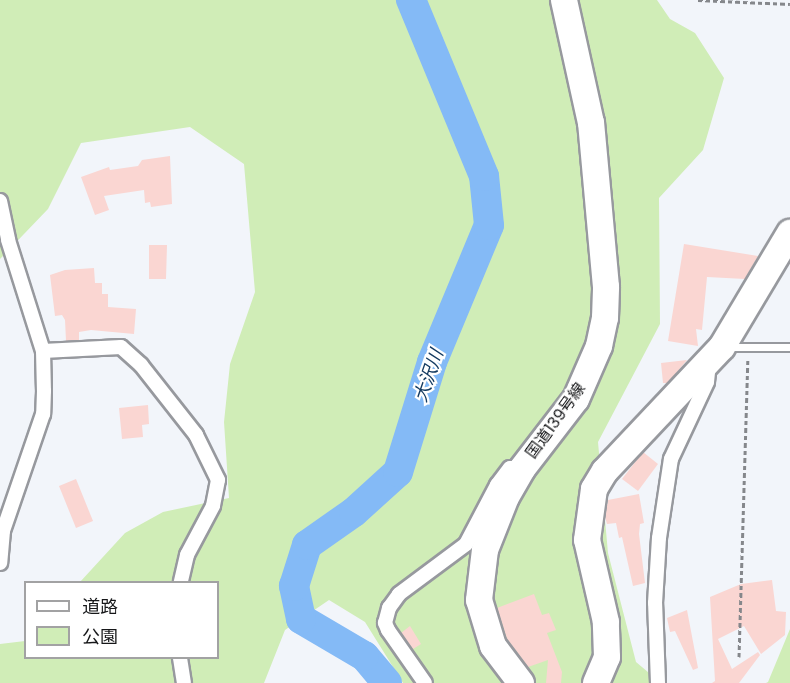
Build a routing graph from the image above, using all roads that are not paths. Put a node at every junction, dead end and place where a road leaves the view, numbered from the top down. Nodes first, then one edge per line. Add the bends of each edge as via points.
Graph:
1 (564, 0) edge
2 (0, 201) edge
3 (790, 233) edge
4 (790, 347) edge
5 (43, 351) junction
6 (715, 355) junction
7 (522, 469) junction
8 (0, 563) edge
9 (181, 581) edge
10 (180, 659) edge
11 (184, 683) edge
12 (425, 683) edge
13 (521, 683) edge
14 (596, 683) edge
15 (658, 683) edge

1 - 7 highway, 国道139号線 via 591,123 606,287 605,318 599,346 576,399
2 - 5 street via 8,240
3 - 6 highway
4 - 6 lane via 748,347
5 - 8 street via 43,414 3,531
5 - 9 street via 122,347 196,435 218,480 213,506 188,555
6 - 14 highway via 605,471 594,489 587,540 606,622 607,657
6 - 15 street via 707,382 670,459 655,603
7 - 12 street via 510,468 497,485 466,544 399,594 389,608 385,623 388,630
7 - 13 highway, 国道139号線 via 493,525 485,550 479,600 493,646
10 - 11 street

